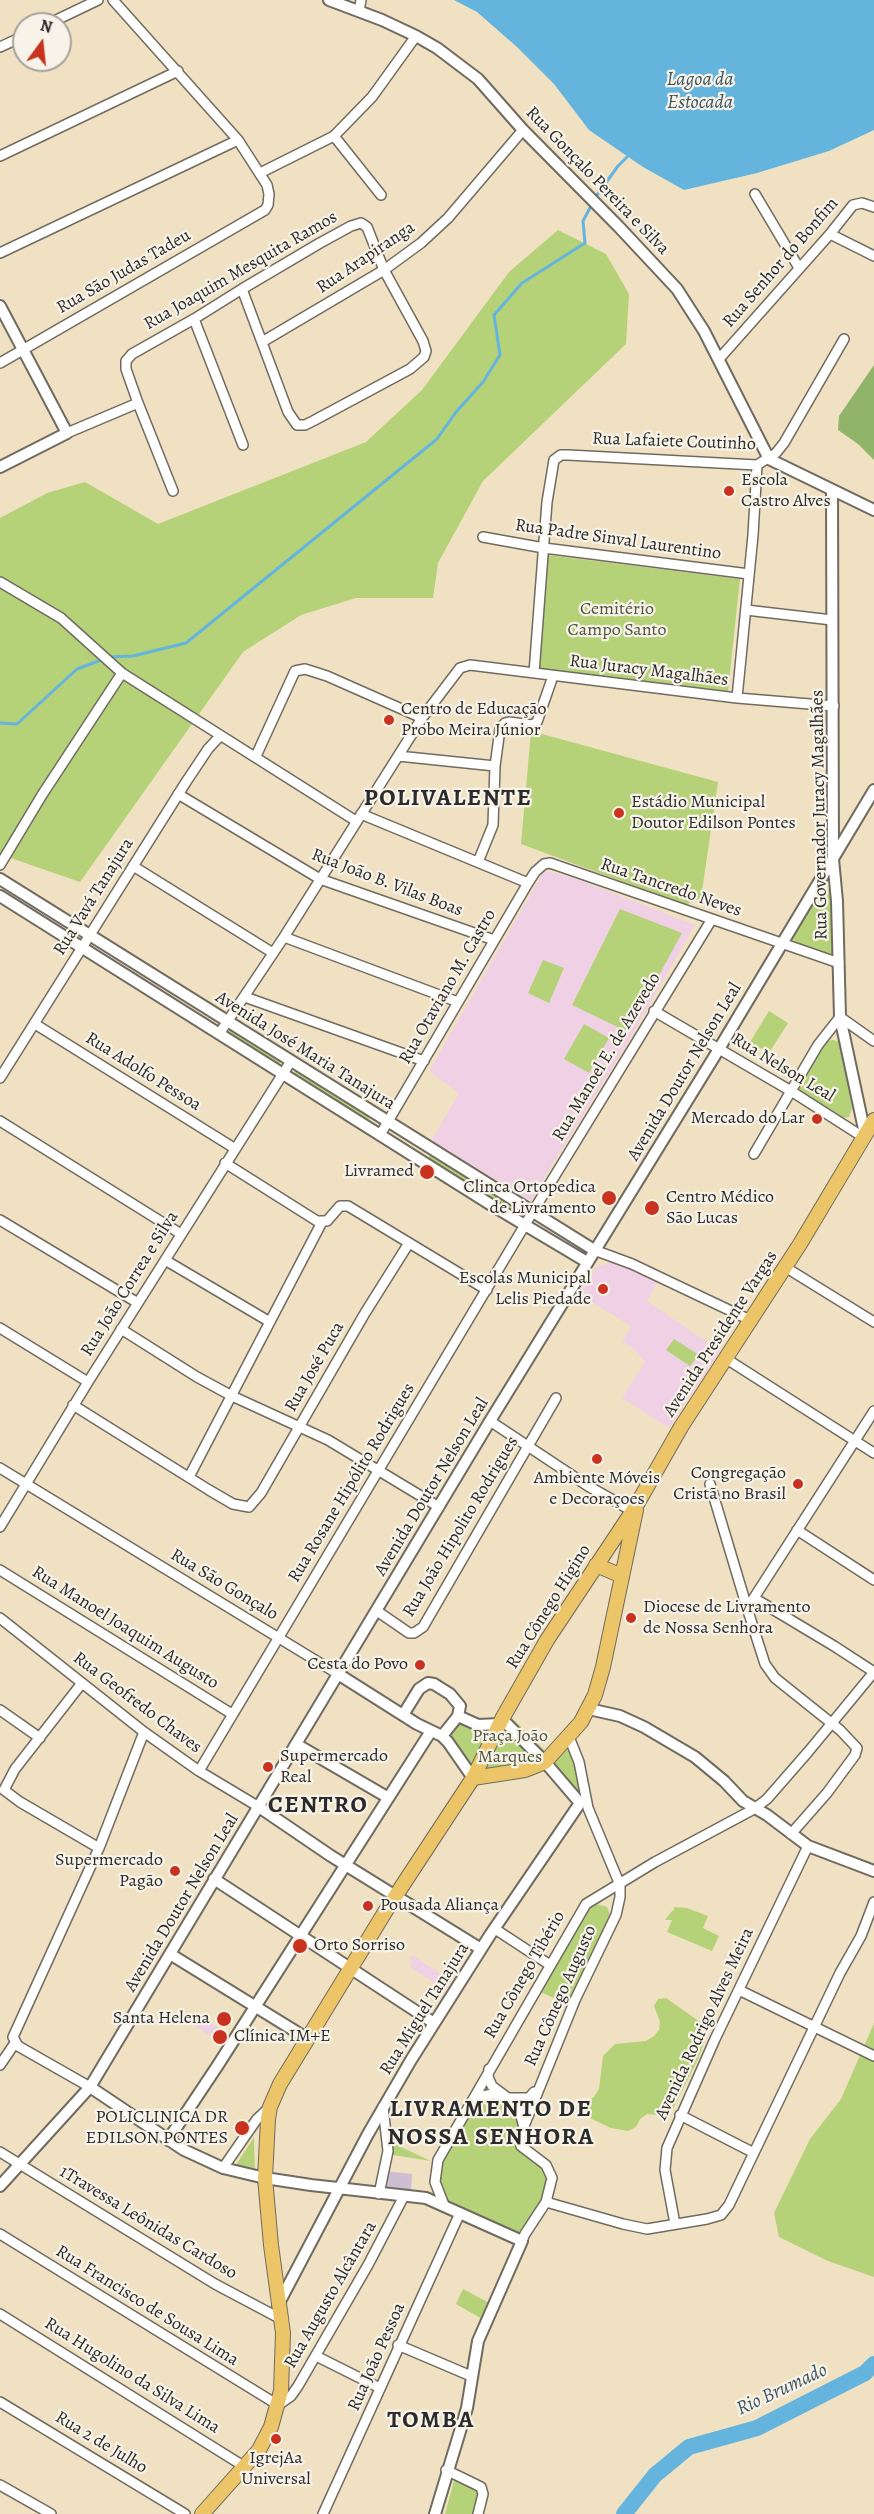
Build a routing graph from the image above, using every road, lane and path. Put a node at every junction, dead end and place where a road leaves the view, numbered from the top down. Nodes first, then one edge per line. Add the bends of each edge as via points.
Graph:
1 (98, 0) edge
2 (113, 0) edge
3 (329, 0) edge
4 (360, 5) edge
5 (72, 12) edge
6 (416, 36) junction
7 (178, 71) junction
8 (523, 130) junction
9 (334, 136) junction
10 (238, 140) junction
11 (0, 156) edge
12 (260, 173) junction
13 (755, 194) dead end
14 (381, 195) dead end
15 (874, 207) edge
16 (830, 234) junction
17 (0, 253) edge
18 (874, 256) edge
19 (799, 268) junction
20 (384, 270) junction
21 (242, 289) junction
22 (0, 306) edge
23 (194, 319) junction
24 (844, 339) dead end
25 (262, 342) junction
26 (24, 349) junction
27 (719, 359) junction
28 (0, 363) edge
29 (138, 403) junction
30 (67, 433) junction
31 (243, 445) dead end
32 (769, 459) junction
33 (757, 465) junction
34 (0, 466) edge
35 (173, 491) dead end
36 (832, 491) junction
37 (874, 510) edge
38 (483, 537) dead end
39 (544, 548) junction
40 (749, 573) junction
41 (0, 582) edge
42 (746, 610) junction
43 (832, 620) junction
44 (122, 673) junction
45 (534, 673) junction
46 (553, 676) junction
47 (737, 698) junction
48 (834, 706) junction
49 (422, 718) junction
50 (220, 736) junction
51 (256, 756) junction
52 (398, 756) junction
53 (495, 766) junction
54 (874, 790) edge
55 (178, 794) junction
56 (358, 817) junction
57 (833, 859) junction
58 (478, 862) junction
59 (550, 863) joint
60 (0, 865) edge
61 (133, 866) junction
62 (0, 879) edge
63 (320, 879) junction
64 (528, 883) junction
65 (0, 896) edge
66 (712, 919) junction
67 (89, 936) junction
68 (284, 937) junction
69 (494, 940) junction
70 (782, 945) junction
71 (82, 948) junction
72 (273, 953) junction
73 (839, 963) junction
74 (142, 969) junction
75 (134, 981) junction
76 (244, 997) junction
77 (458, 1002) junction
78 (654, 1011) junction
79 (840, 1017) junction
80 (227, 1022) junction
81 (35, 1024) junction
82 (219, 1034) junction
83 (874, 1041) edge
84 (719, 1049) junction
85 (291, 1060) junction
86 (424, 1061) junction
87 (283, 1073) junction
88 (0, 1078) edge
89 (791, 1091) junction
90 (874, 1120) edge
91 (0, 1121) edge
92 (388, 1122) junction
93 (380, 1135) junction
94 (864, 1136) junction
95 (234, 1148) junction
96 (754, 1154) dead end
97 (225, 1163) junction
98 (532, 1213) junction
99 (0, 1220) edge
100 (322, 1222) junction
101 (525, 1225) junction
102 (181, 1234) junction
103 (409, 1243) junction
104 (594, 1250) junction
105 (165, 1260) junction
106 (587, 1262) junction
107 (785, 1267) junction
108 (487, 1290) junction
109 (138, 1304) junction
110 (750, 1320) junction
111 (270, 1322) junction
112 (874, 1323) edge
113 (0, 1328) edge
114 (121, 1329) junction
115 (725, 1358) junction
116 (88, 1382) junction
117 (232, 1396) junction
118 (556, 1398) dead end
119 (73, 1405) junction
120 (874, 1412) edge
121 (490, 1421) junction
122 (300, 1426) junction
123 (856, 1441) junction
124 (528, 1446) junction
125 (874, 1453) edge
126 (0, 1468) edge
127 (379, 1472) junction
128 (189, 1477) junction
129 (26, 1484) junction
130 (710, 1484) dead end
131 (439, 1507) junction
132 (635, 1510) junction
133 (0, 1527) edge
134 (797, 1530) junction
135 (596, 1565) junction
136 (0, 1570) edge
137 (622, 1576) junction
138 (874, 1580) edge
139 (754, 1598) junction
140 (377, 1611) junction
141 (748, 1611) junction
142 (0, 1618) edge
143 (278, 1637) junction
144 (874, 1672) edge
145 (338, 1674) junction
146 (82, 1683) junction
147 (589, 1708) junction
148 (0, 1710) edge
149 (232, 1714) junction
150 (403, 1715) junction
151 (458, 1716) junction
152 (501, 1722) junction
153 (831, 1723) junction
154 (430, 1731) junction
155 (144, 1732) junction
156 (442, 1736) junction
157 (569, 1737) junction
158 (40, 1738) junction
159 (296, 1744) junction
160 (545, 1762) junction
161 (199, 1771) junction
162 (473, 1778) junction
163 (387, 1797) junction
164 (584, 1805) junction
165 (259, 1807) junction
166 (754, 1809) junction
167 (790, 1834) junction
168 (808, 1845) junction
169 (99, 1848) junction
170 (345, 1864) junction
171 (874, 1871) edge
172 (214, 1879) junction
173 (620, 1885) junction
174 (395, 1896) junction
175 (874, 1902) edge
176 (495, 1929) junction
177 (300, 1936) junction
178 (481, 1949) junction
179 (170, 1954) junction
180 (550, 1965) junction
181 (350, 1968) junction
182 (739, 1990) junction
183 (254, 2007) junction
184 (434, 2023) junction
185 (814, 2027) junction
186 (308, 2038) junction
187 (15, 2043) junction
188 (874, 2056) edge
189 (0, 2064) edge
190 (489, 2069) junction
191 (90, 2087) junction
192 (538, 2088) junction
193 (468, 2105) junction
194 (270, 2107) junction
195 (383, 2107) junction
196 (680, 2115) junction
197 (523, 2126) junction
198 (168, 2140) junction
199 (0, 2152) edge
200 (754, 2153) junction
201 (21, 2164) junction
202 (223, 2168) junction
203 (265, 2178) junction
204 (435, 2182) junction
205 (0, 2186) edge
206 (339, 2188) junction
207 (379, 2194) junction
208 (404, 2196) junction
209 (426, 2198) junction
210 (546, 2202) junction
211 (444, 2205) junction
212 (460, 2213) junction
213 (675, 2224) junction
214 (0, 2234) edge
215 (522, 2241) junction
216 (279, 2312) junction
217 (0, 2314) edge
218 (398, 2345) junction
219 (316, 2356) junction
220 (471, 2376) junction
221 (380, 2388) junction
222 (0, 2402) edge
223 (278, 2405) junction
224 (245, 2467) junction
225 (446, 2470) junction
226 (0, 2485) edge
227 (204, 2513) edge
228 (51, 2514) edge
229 (185, 2514) edge
230 (323, 2514) edge
231 (435, 2514) edge
232 (478, 2514) edge

1 - 5 street
2 - 7 street
3 - 4 street, Rua Gonçalo Pereira e Silva
4 - 6 street, Rua Gonçalo Pereira e Silva
6 - 8 street, Rua Gonçalo Pereira e Silva via 471,72
6 - 9 street via 372,97
7 - 10 street
7 - 11 street
8 - 20 street, Rua Arapiranga via 448,218
8 - 27 street, Rua Gonçalo Pereira e Silva via 677,289
9 - 12 street
9 - 14 street
10 - 12 street
10 - 17 street
12 - 26 street, Rua São Judas Tadeu via 269,194 265,210
13 - 19 street
15 - 16 street, Rua Senhor do Bonfim via 853,205
16 - 18 street
16 - 19 street, Rua Senhor do Bonfim
19 - 27 street, Rua Senhor do Bonfim
20 - 21 street, Rua Joaquim Mesquita Ramos via 367,227 361,223
20 - 25 street, Rua Arapiranga
20 - 25 street via 426,351 421,362 410,369 301,426 288,412
21 - 23 street, Rua Joaquim Mesquita Ramos
21 - 25 street
22 - 26 street
23 - 29 street, Rua Joaquim Mesquita Ramos via 126,361
23 - 31 street
24 - 32 street via 784,443
26 - 28 street, Rua São Judas Tadeu
26 - 30 street
27 - 32 street, Rua Gonçalo Pereira e Silva
29 - 30 street
29 - 35 street
30 - 34 street
32 - 33 street, Rua Lafaiete Coutinho
32 - 36 street, Rua Lafaiete Coutinho
33 - 39 street, Rua Lafaiete Coutinho via 558,457 552,466
33 - 40 street
36 - 37 street, Rua Lafaiete Coutinho
36 - 43 street, Rua Governador Juracy Magalhães
38 - 39 street, Rua Padre Sinval Laurentino
39 - 40 street, Rua Padre Sinval Laurentino
39 - 45 street
40 - 42 street
41 - 44 street via 61,618
42 - 43 street
42 - 47 street
43 - 48 street, Rua Governador Juracy Magalhães
44 - 50 street
44 - 60 street
45 - 46 street, Rua Juracy Magalhães
45 - 49 street, Rua Juracy Magalhães via 470,665 460,668
46 - 47 street, Rua Juracy Magalhães
46 - 53 street via 537,722 509,722 502,726
47 - 48 street, Rua Juracy Magalhães
48 - 57 street, Rua Governador Juracy Magalhães
49 - 51 street via 327,676 305,669 295,671
49 - 52 street
50 - 51 street
50 - 55 street, Rua Vavá Tanajura
51 - 56 street
52 - 53 street
52 - 56 street
53 - 58 street via 493,825
54 - 57 street, Avenida Doutor Nelson Leal
55 - 61 street, Rua Vavá Tanajura
55 - 63 street, Rua João B. Vilas Boas
56 - 58 street
56 - 63 street
57 - 70 street, Avenida Doutor Nelson Leal
57 - 73 street, Rua Governador Juracy Magalhães
58 - 64 street
59 - 64 street, Rua Otaviano M. Castro via 540,866
59 - 66 street, Rua Tancredo Neves
61 - 67 street, Rua Vavá Tanajura
61 - 72 street
62 - 67 street, Avenida José Maria Tanajura
63 - 68 street
63 - 69 street, Rua João B. Vilas Boas
64 - 69 street, Rua Otaviano M. Castro
65 - 71 street, Avenida José Maria Tanajura
66 - 70 street, Rua Tancredo Neves
66 - 78 street, Rua Manoel E. de Azevedo
67 - 71 street, Rua Vavá Tanajura
67 - 74 street, Avenida José Maria Tanajura
68 - 72 street
68 - 77 street
69 - 77 street, Rua Otaviano M. Castro
70 - 73 street, Rua Tancredo Neves
70 - 84 street, Avenida Doutor Nelson Leal
71 - 75 street, Avenida José Maria Tanajura
71 - 81 street, Rua Vavá Tanajura
72 - 76 street
73 - 79 street, Rua Governador Juracy Magalhães
74 - 75 street
74 - 80 street, Avenida José Maria Tanajura
75 - 82 street, Avenida José Maria Tanajura
76 - 80 street
76 - 86 street
77 - 86 street, Rua Otaviano M. Castro
78 - 84 street, Rua Nelson Leal
78 - 98 street, Rua Manoel E. de Azevedo
79 - 83 street
79 - 89 street
79 - 94 street, Rua Governador Juracy Magalhães
80 - 82 street
80 - 85 street, Avenida José Maria Tanajura
81 - 88 street, Rua Vavá Tanajura
81 - 95 street, Rua Adolfo Pessoa
82 - 87 street, Avenida José Maria Tanajura
84 - 89 street, Rua Nelson Leal
84 - 104 street, Avenida Doutor Nelson Leal
85 - 87 street, Rua João Correa e Silva
85 - 92 street, Avenida José Maria Tanajura
86 - 92 street, Rua Otaviano M. Castro
87 - 93 street, Avenida José Maria Tanajura
87 - 95 street, Rua João Correa e Silva
89 - 94 street, Rua Nelson Leal
89 - 96 street
90 - 94 main road, Avenida Presidente Vargas
91 - 102 street
92 - 93 street, Rua Otaviano M. Castro
92 - 98 street, Avenida José Maria Tanajura
93 - 101 street, Avenida José Maria Tanajura
94 - 107 main road, Avenida Presidente Vargas
95 - 97 street, Rua João Correa e Silva
97 - 100 street via 311,1219
97 - 102 street, Rua João Correa e Silva
98 - 101 street, Rua Rosane Hipólito Rodrigues
98 - 104 street, Avenida José Maria Tanajura
99 - 109 street
100 - 103 street via 344,1205
100 - 111 street
101 - 106 street, Avenida José Maria Tanajura
101 - 108 street, Rua Rosane Hipólito Rodrigues
102 - 105 street, Rua João Correa e Silva
103 - 108 street
103 - 122 street, Rua José Puca
104 - 106 street, Avenida Doutor Nelson Leal
104 - 110 street
105 - 109 street, Rua João Correa e Silva
105 - 111 street
106 - 121 street, Avenida Doutor Nelson Leal
107 - 110 main road, Avenida Presidente Vargas
107 - 112 street
108 - 127 street, Rua Rosane Hipólito Rodrigues
109 - 114 street, Rua João Correa e Silva
110 - 115 main road, Avenida Presidente Vargas
111 - 117 street
113 - 116 street
114 - 116 street, Rua João Correa e Silva
114 - 117 street
115 - 123 street
115 - 132 main road, Avenida Presidente Vargas
116 - 119 street, Rua João Correa e Silva
117 - 122 street
117 - 128 street
118 - 124 street, Rua João Hipolito Rodrigues
119 - 128 street
119 - 129 street, Rua João Correa e Silva
120 - 123 street
121 - 124 street
121 - 131 street, Avenida Doutor Nelson Leal
122 - 127 street
122 - 128 street, Rua José Puca via 249,1508 233,1504
123 - 125 street
123 - 134 street
124 - 132 street via 618,1505
124 - 140 street, Rua João Hipolito Rodrigues via 423,1627 409,1633
126 - 129 street, Rua São Gonçalo
127 - 131 street
127 - 143 street, Rua Rosane Hipólito Rodrigues
129 - 133 street, Rua João Correa e Silva
129 - 143 street, Rua São Gonçalo
130 - 141 street
131 - 140 street, Avenida Doutor Nelson Leal
132 - 135 main road, Rua Cônego Higino
132 - 137 main road
134 - 138 street
134 - 139 street
135 - 137 main road
135 - 152 main road, Rua Cônego Higino
136 - 149 street, Rua Manoel Joaquim Augusto
137 - 147 main road via 603,1667
139 - 141 street
139 - 144 street
140 - 145 street, Avenida Doutor Nelson Leal
141 - 153 street via 765,1664 774,1678
142 - 146 street, Rua Geofredo Chaves
143 - 145 street, Rua São Gonçalo
143 - 149 street, Rua Rosane Hipólito Rodrigues
144 - 153 street, Rua Cônego Tibério
145 - 150 street, Rua São Gonçalo
145 - 159 street, Avenida Doutor Nelson Leal
146 - 155 street, Rua Geofredo Chaves
146 - 158 street
147 - 157 main road
147 - 166 street via 644,1727 695,1757
148 - 158 street
149 - 161 street, Rua Rosane Hipólito Rodrigues
150 - 151 street via 419,1689 430,1683 458,1702
150 - 154 street, Rua São Gonçalo
151 - 152 street via 478,1725
151 - 156 street
152 - 160 street
152 - 162 main road
153 - 166 street, Rua Cônego Tibério via 784,1780
153 - 167 street via 856,1744 857,1751 827,1793
154 - 156 street, Rua São Gonçalo
154 - 163 street
155 - 161 street, Rua Geofredo Chaves
155 - 169 street
156 - 162 street
157 - 160 main road
157 - 164 street via 579,1762
158 - 169 street via 6,1781 5,1791
159 - 163 street
159 - 165 street, Avenida Doutor Nelson Leal
160 - 162 main road via 525,1770
160 - 164 street
161 - 165 street, Rua Geofredo Chaves
162 - 174 main road
163 - 170 street
164 - 173 street
164 - 176 street, Rua Miguel Tanajura
165 - 170 street
165 - 172 street, Avenida Doutor Nelson Leal
166 - 167 street
166 - 173 street, Rua Cônego Tibério
167 - 168 street
168 - 171 street
168 - 182 street, Avenida Rodrigo Alves Meira
169 - 187 street via 20,2020 13,2037
170 - 174 street
170 - 177 street
172 - 177 street
172 - 179 street, Avenida Doutor Nelson Leal
173 - 180 street, Rua Cônego Tibério via 586,1904
173 - 192 street, Rua Cônego Augusto via 615,1918
174 - 178 street
174 - 181 main road
175 - 185 street
176 - 178 street, Rua Miguel Tanajura
176 - 180 street
177 - 181 street
177 - 183 street
178 - 184 street, Rua Miguel Tanajura
179 - 183 street
179 - 191 street, Avenida Doutor Nelson Leal
180 - 190 street, Rua Cônego Tibério
181 - 184 street
181 - 186 main road
182 - 185 street
182 - 196 street, Avenida Rodrigo Alves Meira
183 - 186 street
183 - 198 street
184 - 195 street, Rua Miguel Tanajura
185 - 188 street
185 - 200 street
186 - 194 main road via 288,2068
187 - 189 street
187 - 191 street
190 - 192 street via 492,2086 508,2098 529,2098
190 - 193 street, Rua Cônego Tibério
191 - 198 street
191 - 201 street, Avenida Doutor Nelson Leal
192 - 197 street, Rua Cônego Augusto
193 - 197 street via 482,2096 504,2097 520,2112
193 - 204 street, Rua Cônego Tibério via 437,2161
194 - 202 street
194 - 203 main road
195 - 206 street, Rua Miguel Tanajura
195 - 207 street via 388,2151
196 - 200 street
196 - 213 street, Avenida Rodrigo Alves Meira via 665,2170
197 - 210 street via 520,2146 551,2172
198 - 202 street
199 - 201 street, 1Travessa Leônidas Cardoso
200 - 213 street via 721,2215
201 - 205 street, Avenida Doutor Nelson Leal
201 - 216 street, 1Travessa Leônidas Cardoso via 214,2284
202 - 203 street
203 - 206 street
203 - 216 main road
204 - 209 street, Rua Cônego Tibério via 434,2194
204 - 211 street
206 - 207 street
206 - 216 street, Rua Miguel Tanajura
207 - 208 street
208 - 209 street
208 - 219 street, Rua Augusto Alcântara
209 - 211 street
210 - 213 street via 637,2228
210 - 215 street
211 - 212 street
212 - 215 street
212 - 218 street, Rua João Pessoa
214 - 223 street, Rua Francisco de Sousa Lima
215 - 220 street via 482,2329
216 - 223 main road via 282,2369
217 - 224 street, Rua Hugolino da Silva Lima
218 - 220 street
218 - 221 street, Rua João Pessoa
219 - 221 street
219 - 223 street, Rua Augusto Alcântara via 291,2396
220 - 225 street via 467,2408
221 - 230 street, Rua João Pessoa
222 - 229 street, Rua 2 de Julho
223 - 224 main road via 268,2433
224 - 227 main road
225 - 231 street
225 - 232 street via 481,2487
226 - 228 street

